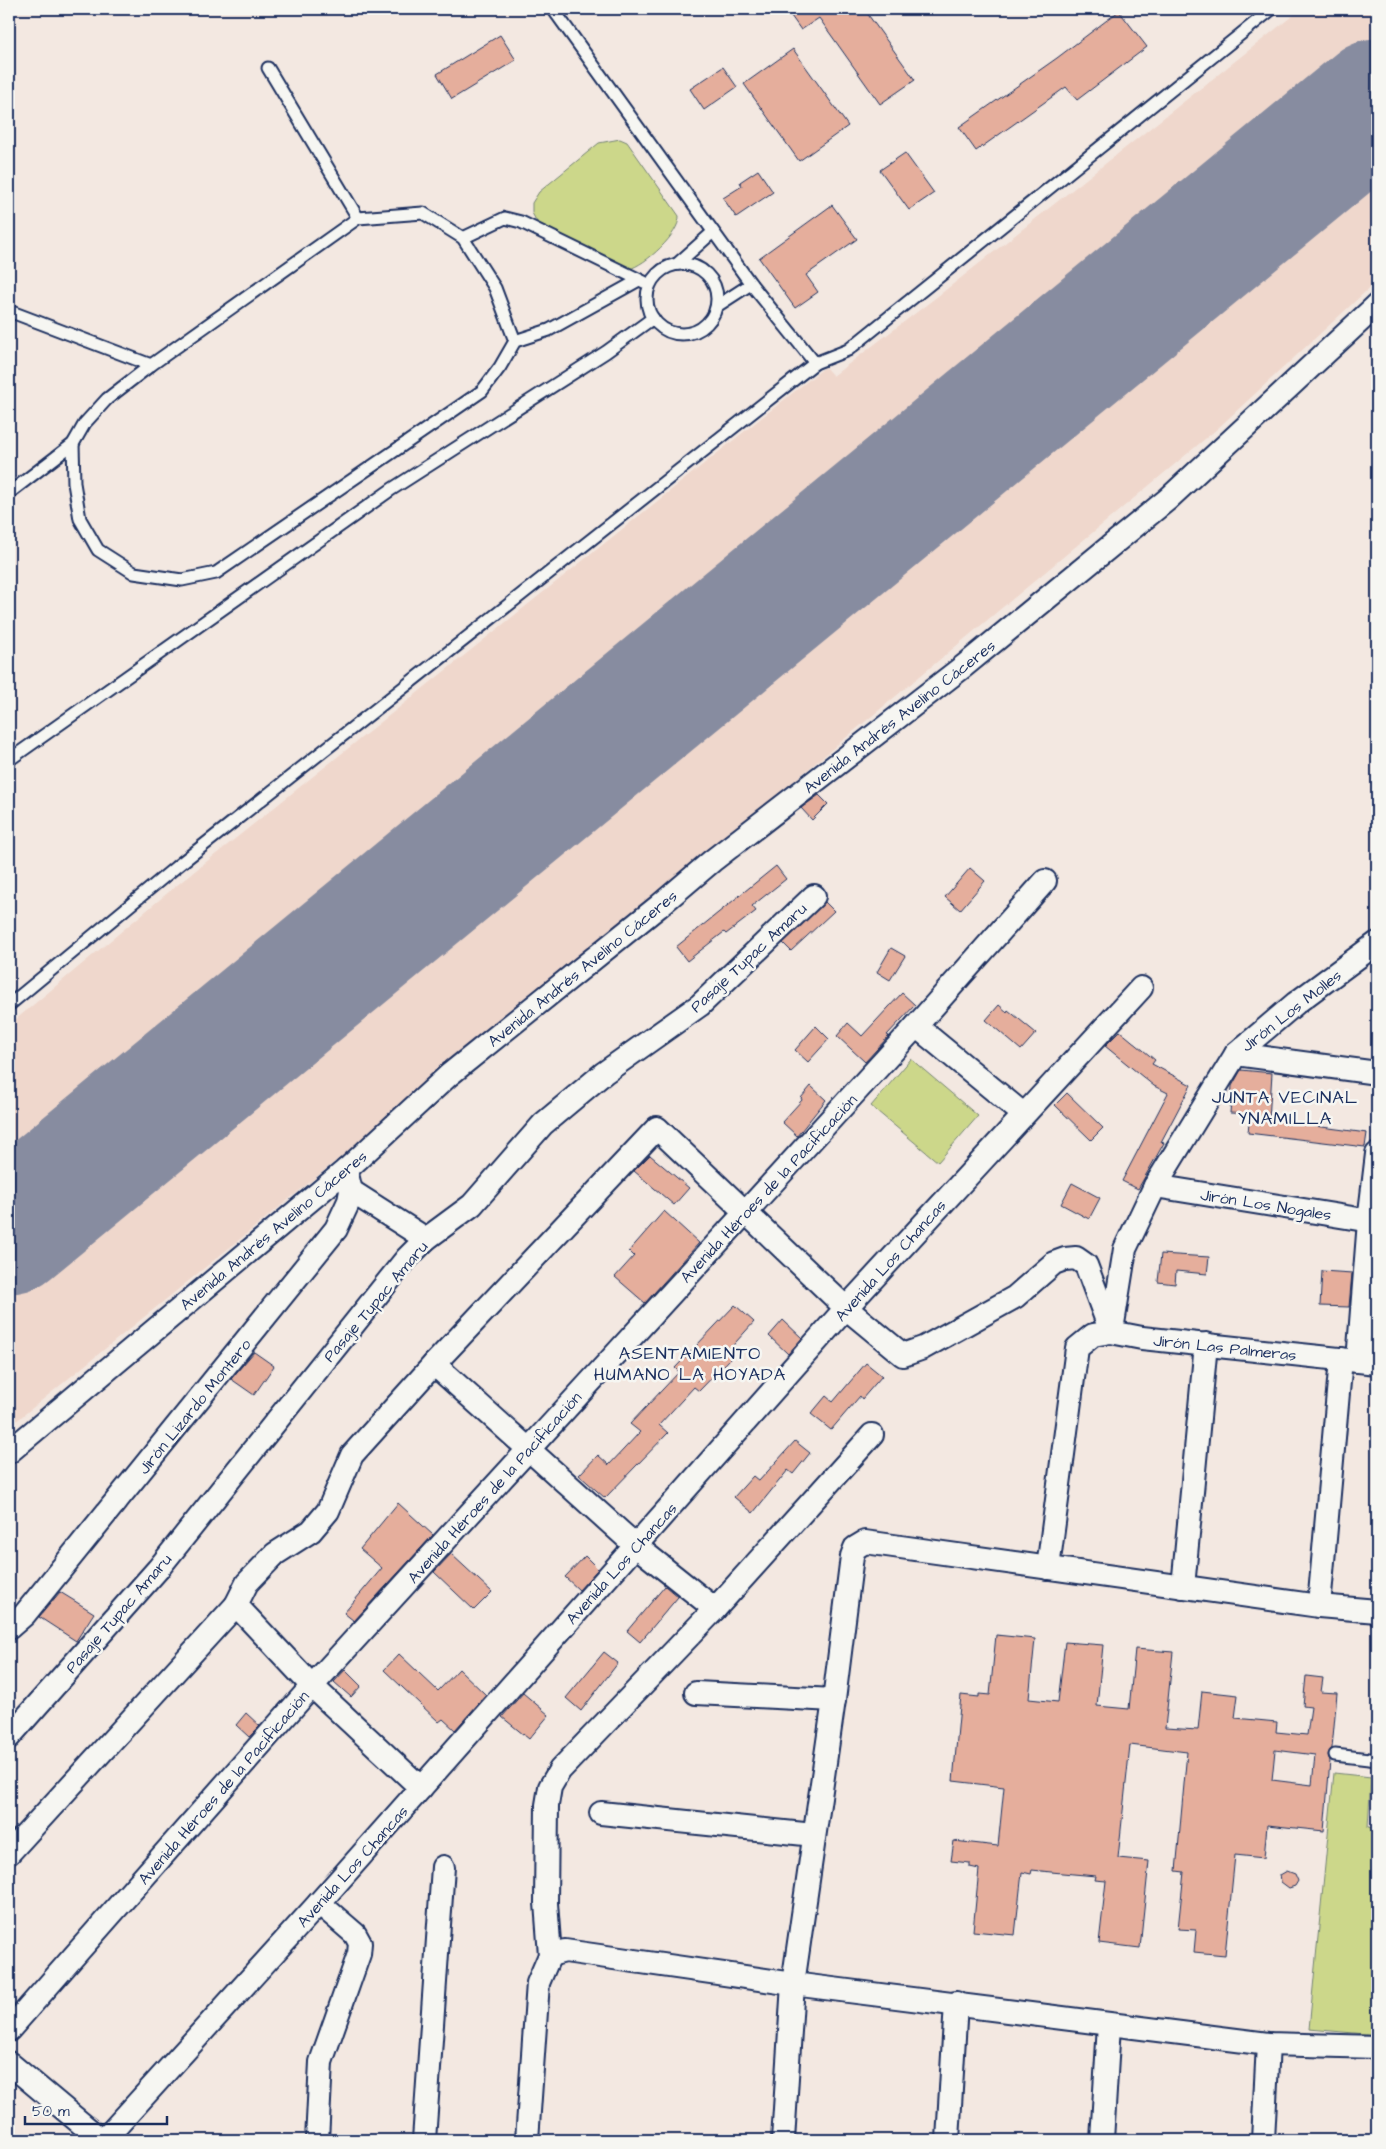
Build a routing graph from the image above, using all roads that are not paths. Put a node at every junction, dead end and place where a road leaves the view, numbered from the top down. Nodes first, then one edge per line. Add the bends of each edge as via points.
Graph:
1 (554, 9) edge
2 (1272, 9) edge
3 (268, 68) dead end
4 (358, 218) junction
5 (713, 232) junction
6 (463, 238) junction
7 (678, 264) junction
8 (639, 280) junction
9 (751, 284) junction
10 (650, 285) junction
11 (1377, 305) edge
12 (716, 306) junction
13 (9, 311) edge
14 (653, 318) junction
15 (515, 342) junction
16 (815, 363) junction
17 (151, 364) junction
18 (73, 444) junction
19 (9, 493) edge
20 (9, 760) edge
21 (1045, 881) dead end
22 (814, 896) dead end
23 (1377, 943) edge
24 (1141, 988) dead end
25 (9, 1005) edge
26 (916, 1026) junction
27 (1236, 1054) junction
28 (1377, 1073) edge
29 (1023, 1114) junction
30 (1377, 1154) edge
31 (349, 1181) junction
32 (1155, 1186) junction
33 (745, 1212) junction
34 (1373, 1222) edge
35 (426, 1239) junction
36 (846, 1308) junction
37 (1111, 1332) junction
38 (1206, 1344) junction
39 (1359, 1361) edge
40 (434, 1364) junction
41 (872, 1435) dead end
42 (530, 1448) junction
43 (9, 1452) edge
44 (636, 1546) junction
45 (1048, 1568) junction
46 (1183, 1587) junction
47 (236, 1605) junction
48 (1319, 1606) junction
49 (715, 1609) junction
50 (1377, 1611) edge
51 (14, 1616) edge
52 (312, 1686) junction
53 (696, 1693) dead end
54 (834, 1700) junction
55 (9, 1737) edge
56 (1335, 1755) dead end
57 (1377, 1760) edge
58 (421, 1788) junction
59 (601, 1813) dead end
60 (814, 1835) junction
61 (9, 1853) edge
62 (443, 1867) dead end
63 (319, 1904) junction
64 (550, 1955) junction
65 (793, 1984) junction
66 (956, 2003) junction
67 (1109, 2025) junction
68 (9, 2030) edge
69 (1268, 2044) junction
70 (1377, 2047) edge
71 (9, 2063) edge
72 (102, 2140) edge
73 (317, 2140) edge
74 (424, 2140) edge
75 (527, 2140) edge
76 (783, 2140) edge
77 (948, 2140) edge
78 (1102, 2140) edge
79 (1263, 2140) edge

1 - 5 lane
2 - 16 lane via 848,350
3 - 4 lane
4 - 6 lane via 423,213
4 - 17 lane
5 - 7 lane
5 - 9 lane
6 - 8 lane via 505,218 520,222
6 - 15 lane via 495,288
7 - 10 lane via 661,271
7 - 12 lane via 689,264 708,275 717,295
8 - 10 lane
8 - 15 lane via 549,330
9 - 12 lane
9 - 16 lane
10 - 14 lane via 647,296
11 - 31 street, Avenida Andrés Avelino Cáceres via 1168,499 964,666 712,861 472,1057
12 - 14 lane via 709,321 695,331 683,334 672,332
13 - 17 lane
14 - 20 lane via 606,352 392,489
15 - 18 lane via 482,391 216,573 182,580 134,573 98,550 80,519 74,483
16 - 25 lane via 176,867
17 - 18 lane via 107,399 85,423
18 - 19 lane
21 - 26 street, Avenida Héroes de la Pacificación
22 - 35 street, Pasaje Tupac Amaru via 700,1005 604,1073 543,1124 472,1205
23 - 27 street, Jirón Los Molles via 1296,1003
24 - 29 street, Avenida Los Chancas
26 - 29 street
26 - 33 street, Avenida Héroes de la Pacificación
27 - 28 street
27 - 32 street, Jirón Los Molles
29 - 36 street, Avenida Los Chancas
30 - 34 street
31 - 35 street
31 - 43 street, Avenida Andrés Avelino Cáceres
31 - 51 street, Jirón Lizardo Montero via 349,1201 322,1249
32 - 34 street, Jirón Los Nogales
32 - 37 street, Jirón Los Molles via 1125,1249
33 - 36 street
33 - 40 street via 657,1128
33 - 42 street, Avenida Héroes de la Pacificación
34 - 39 street
35 - 55 street, Pasaje Tupac Amaru via 406,1259 158,1569
36 - 37 street via 902,1355 912,1353 1015,1297 1054,1263 1076,1258 1086,1266
36 - 44 street, Avenida Los Chancas
37 - 38 street, Jirón Las Palmeras
37 - 45 street, Jirón Las Palmeras via 1093,1335 1078,1348
38 - 39 street, Jirón Las Palmeras
38 - 46 street
39 - 48 street
40 - 42 street
40 - 47 street via 352,1455 328,1511 311,1531 275,1554 247,1583
41 - 49 street
42 - 44 street
42 - 52 street, Avenida Héroes de la Pacificación
44 - 49 street
44 - 58 street, Avenida Los Chancas
45 - 46 street
45 - 54 street via 865,1542 860,1545 852,1556
46 - 48 street
47 - 52 street
47 - 61 street
48 - 50 street
49 - 64 street via 560,1770 550,1787 546,1903
52 - 58 street
52 - 68 street, Avenida Héroes de la Pacificación
53 - 54 street
54 - 60 street
56 - 57 lane
58 - 63 street, Avenida Los Chancas
59 - 60 street
60 - 65 street
62 - 74 street
63 - 72 street, Avenida Los Chancas
63 - 73 street via 355,1934 360,1943 321,2062
64 - 65 street via 565,1951
64 - 75 street via 538,1983
65 - 66 street
65 - 76 street
66 - 67 street
66 - 77 street
67 - 69 street
67 - 78 street
69 - 70 street
69 - 79 street
71 - 72 street

